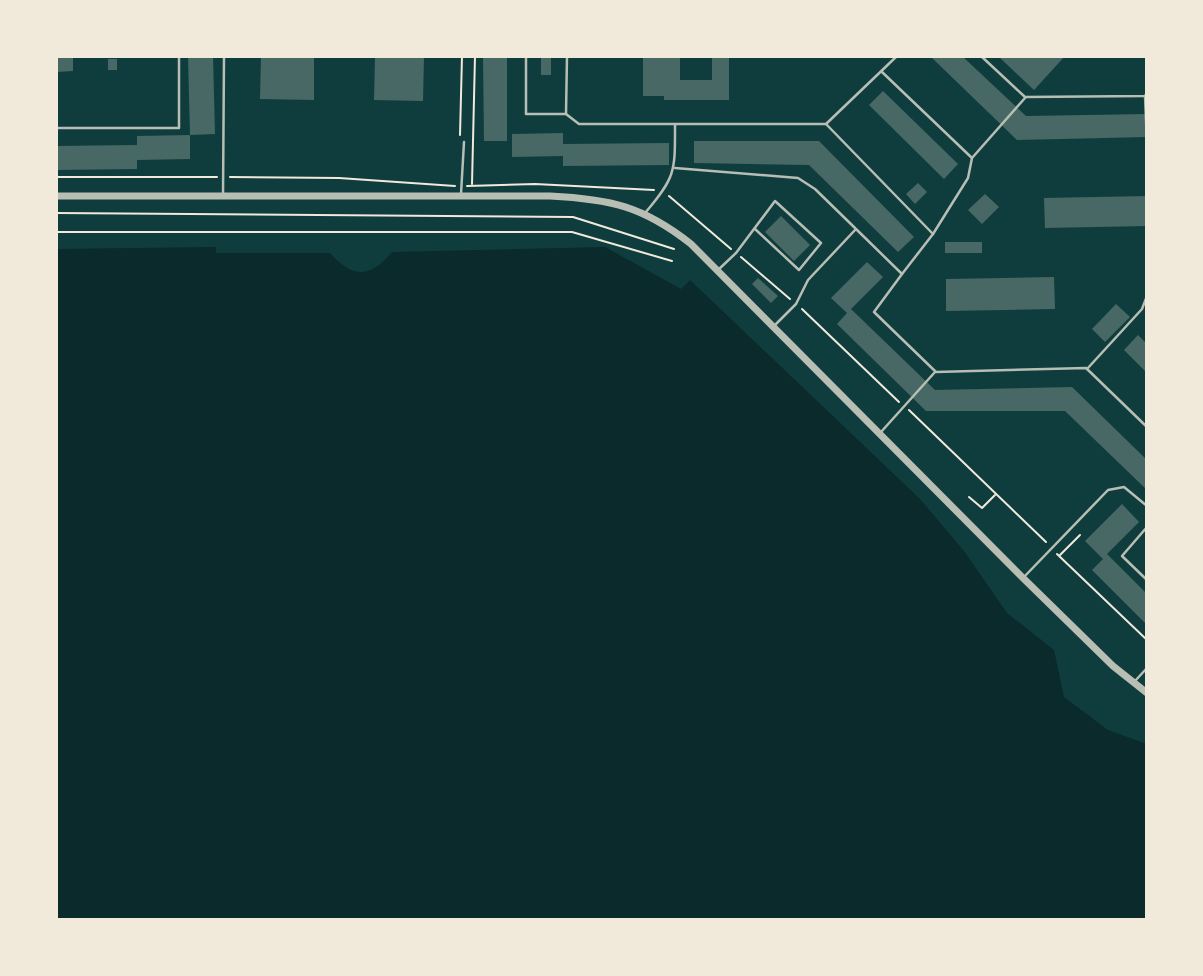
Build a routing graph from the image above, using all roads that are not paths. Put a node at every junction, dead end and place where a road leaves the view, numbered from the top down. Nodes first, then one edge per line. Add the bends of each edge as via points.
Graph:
1 (179, 56) edge
2 (224, 56) edge
3 (526, 56) edge
4 (567, 56) edge
5 (897, 56) edge
6 (981, 56) edge
7 (881, 72) junction
8 (1146, 95) edge
9 (1025, 97) junction
10 (566, 114) junction
11 (826, 124) junction
12 (676, 125) junction
13 (56, 128) edge
14 (464, 142) dead end
15 (1147, 143) edge
16 (972, 158) junction
17 (676, 169) junction
18 (56, 196) edge
19 (223, 196) junction
20 (461, 196) junction
21 (646, 213) junction
22 (755, 229) junction
23 (856, 229) junction
24 (933, 234) junction
25 (718, 270) junction
26 (902, 274) junction
27 (1147, 296) edge
28 (1142, 309) junction
29 (1147, 313) edge
30 (773, 327) junction
31 (1087, 369) junction
32 (936, 372) junction
33 (1147, 427) edge
34 (879, 435) junction
35 (1147, 506) edge
36 (1147, 527) edge
37 (1023, 578) junction
38 (1147, 580) edge
39 (1147, 668) edge
40 (1133, 683) junction
41 (1147, 693) edge

1 - 13 lane via 179,128
2 - 19 lane
3 - 10 lane via 526,114
4 - 10 lane
5 - 7 lane
6 - 9 lane
7 - 11 lane
7 - 16 lane
8 - 9 lane
8 - 15 lane
9 - 16 lane
10 - 12 lane via 579,124
11 - 12 lane
11 - 24 lane
12 - 17 lane
14 - 20 lane
16 - 24 lane via 968,178
17 - 21 lane
17 - 23 lane via 797,177
18 - 19 street
19 - 20 street
20 - 21 street via 583,198
21 - 25 street via 691,244
22 - 22 lane via 799,270 821,243 775,201
22 - 25 lane
23 - 26 lane
23 - 30 lane via 808,280 796,304
24 - 26 lane
25 - 30 street
26 - 32 lane via 874,312
27 - 28 lane
28 - 29 lane
28 - 31 lane
30 - 34 street
31 - 32 lane
31 - 33 lane
32 - 34 lane
34 - 37 street
35 - 37 lane via 1124,487 1108,490
36 - 38 lane via 1122,556
37 - 40 street
39 - 40 lane
40 - 41 street

